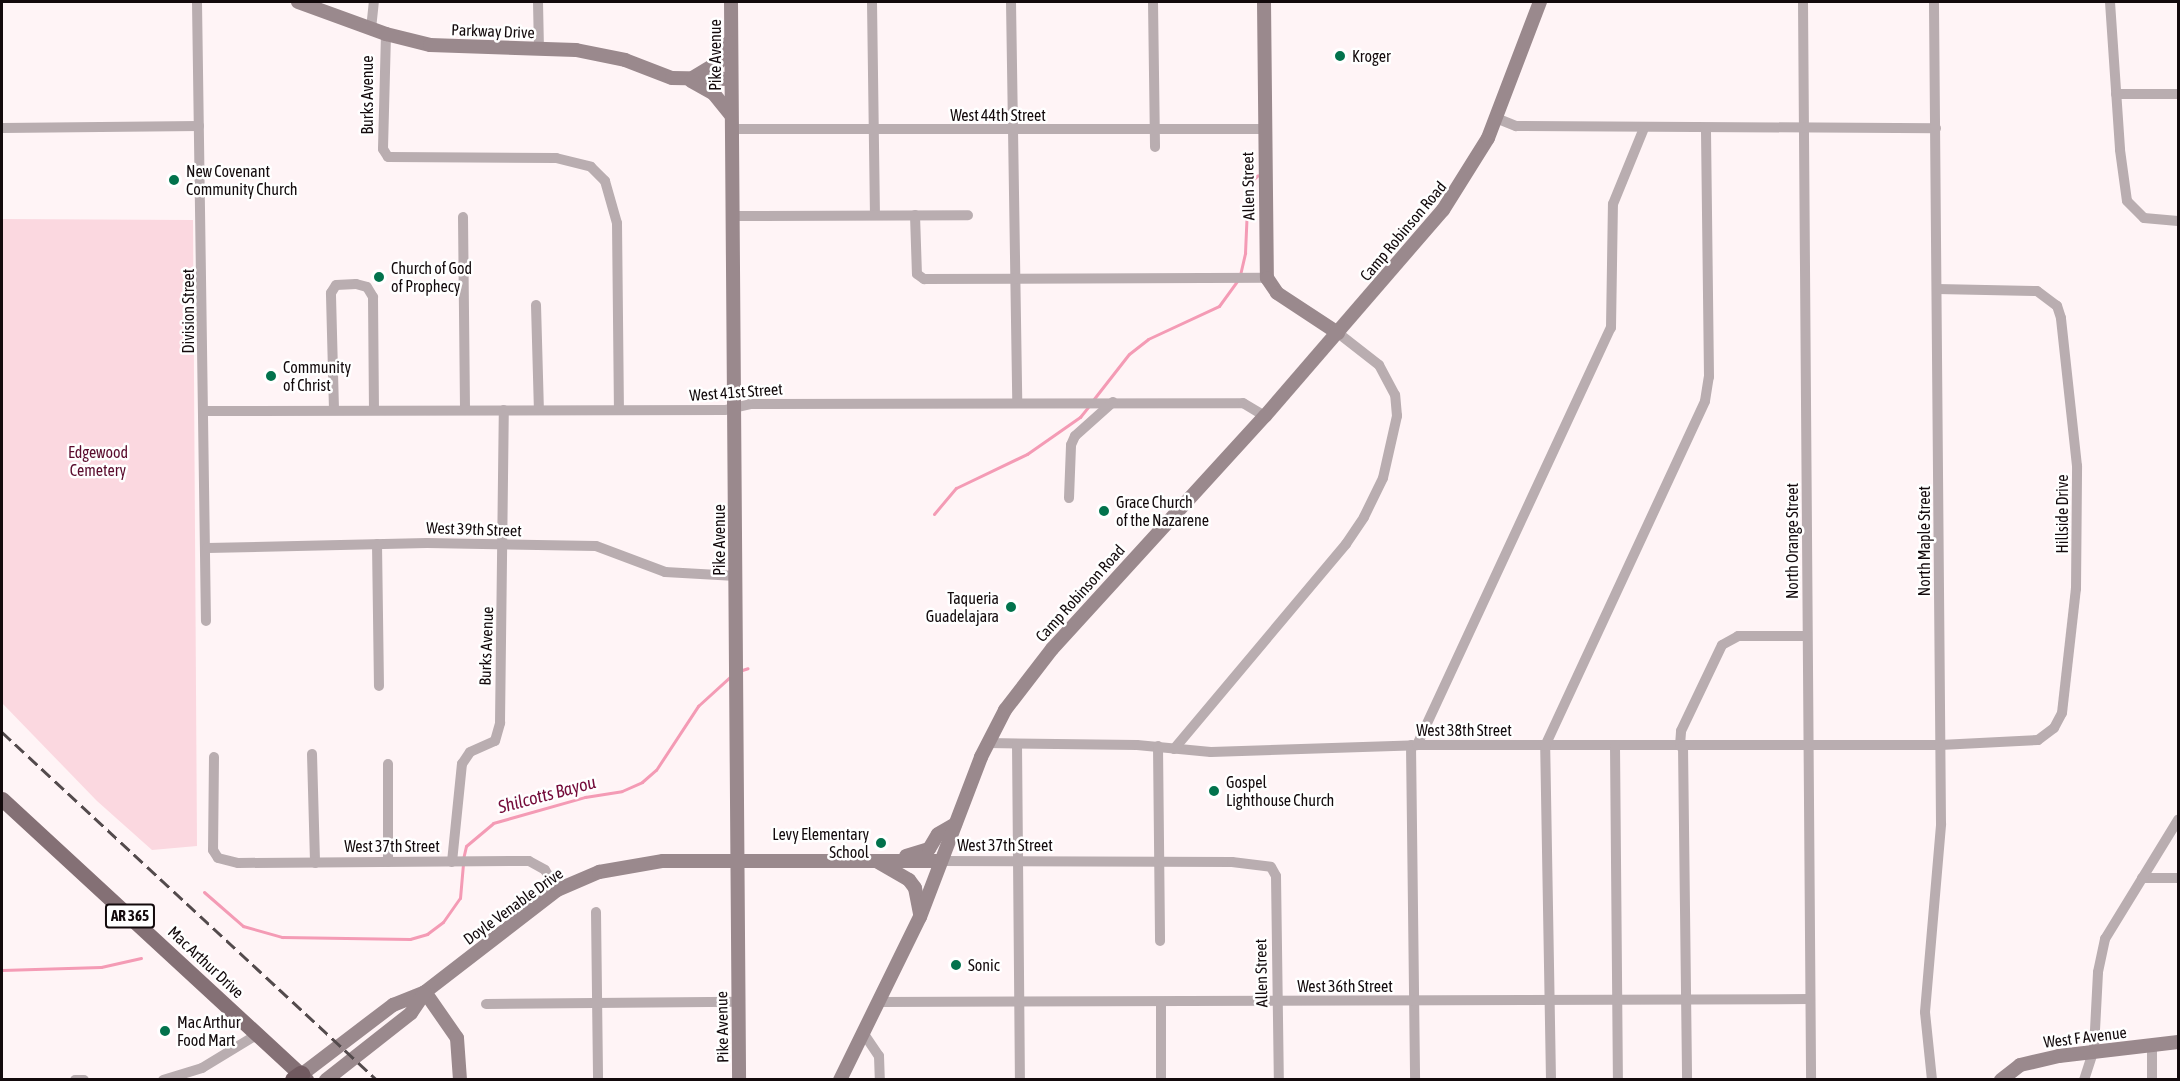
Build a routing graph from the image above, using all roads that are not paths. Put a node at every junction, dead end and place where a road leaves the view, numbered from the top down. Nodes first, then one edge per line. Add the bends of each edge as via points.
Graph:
1 (197, 2) edge
2 (298, 2) edge
3 (374, 2) edge
4 (538, 2) edge
5 (731, 2) edge
6 (872, 2) edge
7 (1011, 2) edge
8 (1153, 2) edge
9 (1264, 2) edge
10 (1540, 2) edge
11 (1803, 2) edge
12 (1934, 2) edge
13 (2110, 2) edge
14 (371, 29) junction
15 (386, 34) junction
16 (731, 35) junction
17 (539, 49) junction
18 (731, 79) junction
19 (689, 80) junction
20 (2116, 94) junction
21 (2178, 94) edge
22 (1496, 118) junction
23 (732, 122) junction
24 (199, 126) junction
25 (2, 128) edge
26 (1644, 128) junction
27 (1706, 128) junction
28 (1936, 128) junction
29 (1264, 129) junction
30 (1804, 129) junction
31 (873, 130) junction
32 (1013, 130) junction
33 (1154, 130) junction
34 (1155, 147) dead end
35 (875, 214) junction
36 (915, 215) junction
37 (968, 215) dead end
38 (733, 216) junction
39 (463, 217) dead end
40 (2178, 221) edge
41 (1016, 278) junction
42 (1267, 278) junction
43 (1937, 289) junction
44 (536, 305) dead end
45 (1338, 333) junction
46 (1108, 402) junction
47 (1017, 403) junction
48 (736, 407) junction
49 (334, 410) junction
50 (374, 410) junction
51 (465, 410) junction
52 (504, 410) junction
53 (539, 410) junction
54 (205, 411) junction
55 (620, 411) junction
56 (1265, 416) junction
57 (1069, 498) dead end
58 (377, 544) junction
59 (505, 546) junction
60 (207, 548) junction
61 (736, 576) junction
62 (206, 621) dead end
63 (1807, 636) junction
64 (379, 686) dead end
65 (988, 743) junction
66 (1017, 744) junction
67 (1414, 745) junction
68 (1940, 745) junction
69 (1158, 746) junction
70 (1545, 746) junction
71 (1615, 746) junction
72 (1681, 746) junction
73 (1808, 746) junction
74 (1174, 749) junction
75 (312, 754) dead end
76 (214, 757) dead end
77 (388, 764) dead end
78 (2, 798) edge
79 (2178, 820) edge
80 (954, 824) junction
81 (737, 861) junction
82 (941, 861) junction
83 (388, 862) junction
84 (453, 862) junction
85 (878, 862) junction
86 (895, 862) junction
87 (1018, 862) junction
88 (315, 863) junction
89 (1159, 863) junction
90 (1271, 867) joint
91 (2142, 878) junction
92 (2178, 878) edge
93 (557, 890) junction
94 (596, 912) dead end
95 (920, 917) junction
96 (1160, 941) dead end
97 (425, 992) junction
98 (1684, 999) junction
99 (1810, 999) junction
100 (1548, 1000) junction
101 (1617, 1000) junction
102 (1019, 1001) junction
103 (1277, 1001) junction
104 (1414, 1001) junction
105 (738, 1002) junction
106 (880, 1002) junction
107 (1161, 1003) junction
108 (486, 1004) dead end
109 (597, 1004) junction
110 (258, 1034) junction
111 (864, 1034) junction
112 (2178, 1042) edge
113 (2152, 1046) junction
114 (2093, 1052) junction
115 (301, 1078) edge
116 (75, 1080) edge
117 (84, 1080) edge
118 (163, 1080) edge
119 (326, 1080) edge
120 (460, 1080) edge
121 (598, 1080) edge
122 (740, 1080) edge
123 (840, 1080) edge
124 (880, 1080) edge
125 (1020, 1080) edge
126 (1161, 1080) edge
127 (1279, 1080) edge
128 (1415, 1080) edge
129 (1551, 1080) edge
130 (1618, 1080) edge
131 (1687, 1080) edge
132 (1811, 1080) edge
133 (1932, 1080) edge
134 (2001, 1080) edge
135 (2084, 1080) edge
136 (2152, 1080) edge

1 - 24 street, Division Street
2 - 14 main road, Parkway Drive
3 - 14 street
4 - 17 street
5 - 16 main road, Pike Avenue
6 - 31 street
7 - 32 street
8 - 33 street
9 - 29 main road, Allen Street
10 - 22 main road, Camp Robinson Road
11 - 30 street, North Orange Street
12 - 28 street, North Maple Street
13 - 20 street
14 - 15 main road, Parkway Drive
15 - 17 main road, Parkway Drive via 454,48
15 - 55 street, Burks Avenue via 382,67 386,156 556,158 583,163 597,171 609,190 616,214
16 - 18 main road, Pike Avenue
16 - 19 main road via 719,62
17 - 19 main road, Parkway Drive via 607,55 672,78
18 - 19 main road, Parkway Drive
18 - 23 main road, Pike Avenue
19 - 23 main road, Parkway Drive via 714,94
20 - 21 street
20 - 40 street via 2125,194 2136,212 2152,220
22 - 26 street via 1516,126
22 - 45 main road, Camp Robinson Road via 1474,165 1443,210
23 - 31 street, West 44th Street
23 - 38 main road, Pike Avenue
24 - 25 street
24 - 54 street, Division Street
26 - 27 street
26 - 67 street via 1613,204 1611,328
27 - 30 street
27 - 70 street via 1708,387 1701,413
28 - 30 street
28 - 43 street, North Maple Street
29 - 33 street, West 44th Street
29 - 42 main road, Allen Street
30 - 63 street, North Orange Street
31 - 32 street, West 44th Street
31 - 35 street
32 - 33 street, West 44th Street
32 - 41 street
33 - 34 street
35 - 36 street
35 - 38 street
36 - 37 street
36 - 41 street via 918,276
38 - 48 main road, Pike Avenue
39 - 51 street
41 - 42 street
41 - 47 street
42 - 45 main road via 1277,293
43 - 68 street, North Maple Street
43 - 68 street, Hillside Drive via 2031,290 2057,306 2075,429 2078,509 2072,642 2059,722 2047,735 2029,743
44 - 53 street
45 - 56 main road, Camp Robinson Road
45 - 74 street via 1379,365 1395,395 1397,416 1383,478 1346,544
46 - 47 street, West 41st Street
46 - 56 street, West 41st Street via 1243,403
46 - 57 street via 1071,445
47 - 48 street, West 41st Street
48 - 55 street, West 41st Street
48 - 61 main road, Pike Avenue
49 - 50 street, West 41st Street
49 - 50 street via 330,293 336,285 356,284 367,287 373,297
49 - 54 street, West 41st Street
50 - 51 street, West 41st Street
51 - 52 street, West 41st Street
52 - 53 street, West 41st Street
52 - 59 street, Burks Avenue
53 - 55 street, West 41st Street
54 - 60 street, Division Street
56 - 65 main road, Camp Robinson Road via 1039,664 1005,710
58 - 59 street, West 39th Street
58 - 60 street, West 39th Street
58 - 64 street
59 - 61 street, West 39th Street via 596,546 664,572
59 - 84 street, Burks Avenue via 499,734 495,741 470,752 462,764
60 - 62 street, Division Street
61 - 81 main road, Pike Avenue
63 - 72 street via 1738,636 1722,645 1681,731
63 - 73 street, North Orange Street
65 - 66 street, West 38th Street
65 - 80 main road, Camp Robinson Road
66 - 69 street, West 38th Street
66 - 87 street
67 - 70 street, West 38th Street
67 - 74 street, West 38th Street via 1211,752
67 - 104 street
68 - 73 street, West 38th Street
68 - 133 street, North Maple Street via 1939,863 1924,1012
69 - 74 street, West 38th Street
69 - 89 street
70 - 71 street, West 38th Street
70 - 100 street
71 - 72 street, West 38th Street
71 - 101 street
72 - 73 street, West 38th Street
72 - 98 street
73 - 99 street, North Orange Street
75 - 88 street
76 - 88 street, West 37th Street via 215,856 238,863
77 - 83 street
78 - 110 main road, Mac Arthur Drive / AR 365
79 - 91 street
80 - 82 main road, Camp Robinson Road
80 - 86 main road via 938,834 929,849
81 - 85 main road, West 37th Street
81 - 93 main road, Doyle Venable Drive via 632,864 599,872
81 - 105 main road, Pike Avenue
82 - 86 main road, West 37th Street
82 - 87 street, West 37th Street
82 - 95 main road, Camp Robinson Road
83 - 84 street, West 37th Street
83 - 88 street, West 37th Street
84 - 93 street, West 37th Street via 529,861 544,870
85 - 86 main road, West 37th Street
85 - 95 main road via 909,880 915,888
87 - 89 street, West 37th Street
87 - 102 street
89 - 90 street, West 37th Street via 1241,862
89 - 96 street
90 - 103 street, Allen Street via 1276,876
91 - 92 street
91 - 114 street via 2102,947
93 - 97 main road, Doyle Venable Drive
94 - 109 street
95 - 106 main road, Camp Robinson Road
97 - 115 main road, Doyle Venable Drive via 393,1005
97 - 119 main road, Doyle Venable Drive via 411,1013
97 - 120 main road via 457,1038
98 - 99 street, West 36th Street
98 - 101 street, West 36th Street
98 - 131 street
99 - 132 street, North Orange Street
100 - 101 street, West 36th Street
100 - 104 street, West 36th Street
100 - 129 street
101 - 130 street
102 - 106 street, West 36th Street
102 - 107 street, West 36th Street
102 - 125 street
103 - 104 street, West 36th Street
103 - 107 street, West 36th Street
103 - 127 street, Allen Street
104 - 128 street
105 - 109 street
105 - 122 main road, Pike Avenue
106 - 111 main road, Camp Robinson Road
107 - 126 street
108 - 109 street
109 - 121 street
110 - 115 main road, Mac Arthur Drive / AR 365
110 - 118 street via 202,1068
111 - 123 main road, Camp Robinson Road
111 - 124 street via 879,1056
112 - 113 main road, West F Avenue
113 - 114 main road, West F Avenue
113 - 136 street
114 - 134 main road, West F Avenue via 2032,1061
114 - 135 street
116 - 117 street

